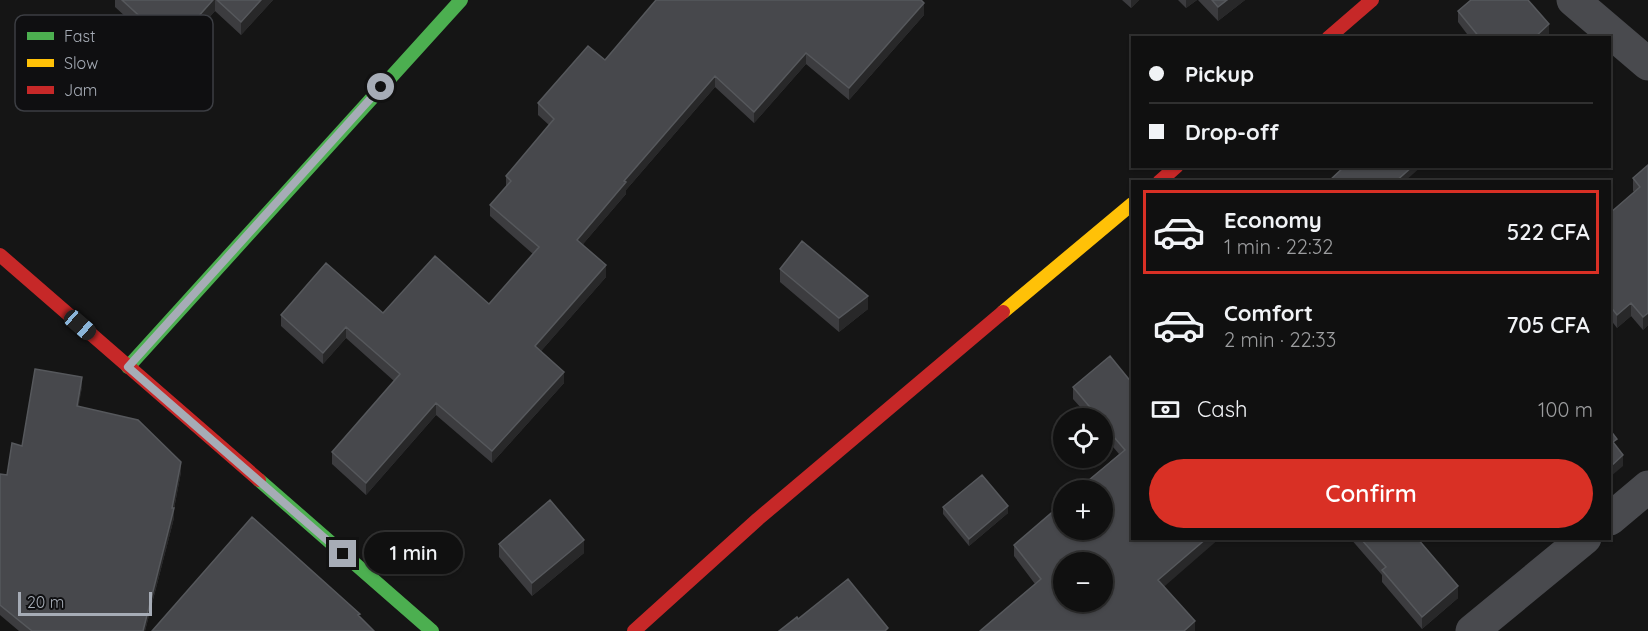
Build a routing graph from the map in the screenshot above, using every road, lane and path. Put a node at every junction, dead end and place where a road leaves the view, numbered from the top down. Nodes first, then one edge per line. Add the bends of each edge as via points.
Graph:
1 (461, 0) edge
2 (1372, 0) edge
3 (1573, 0) edge
4 (1330, 36) edge
5 (1648, 64) edge
6 (1175, 168) edge
7 (1161, 180) edge
8 (1131, 205) edge
9 (0, 255) edge
10 (128, 367) junction
11 (1648, 487) edge
12 (1611, 518) edge
13 (1583, 540) edge
14 (432, 631) edge
15 (634, 631) edge
16 (1472, 631) edge

1 - 10 street
2 - 4 street
3 - 5 street
6 - 7 street
8 - 15 street via 758,519
9 - 10 street
10 - 14 street
11 - 12 street
13 - 16 street

